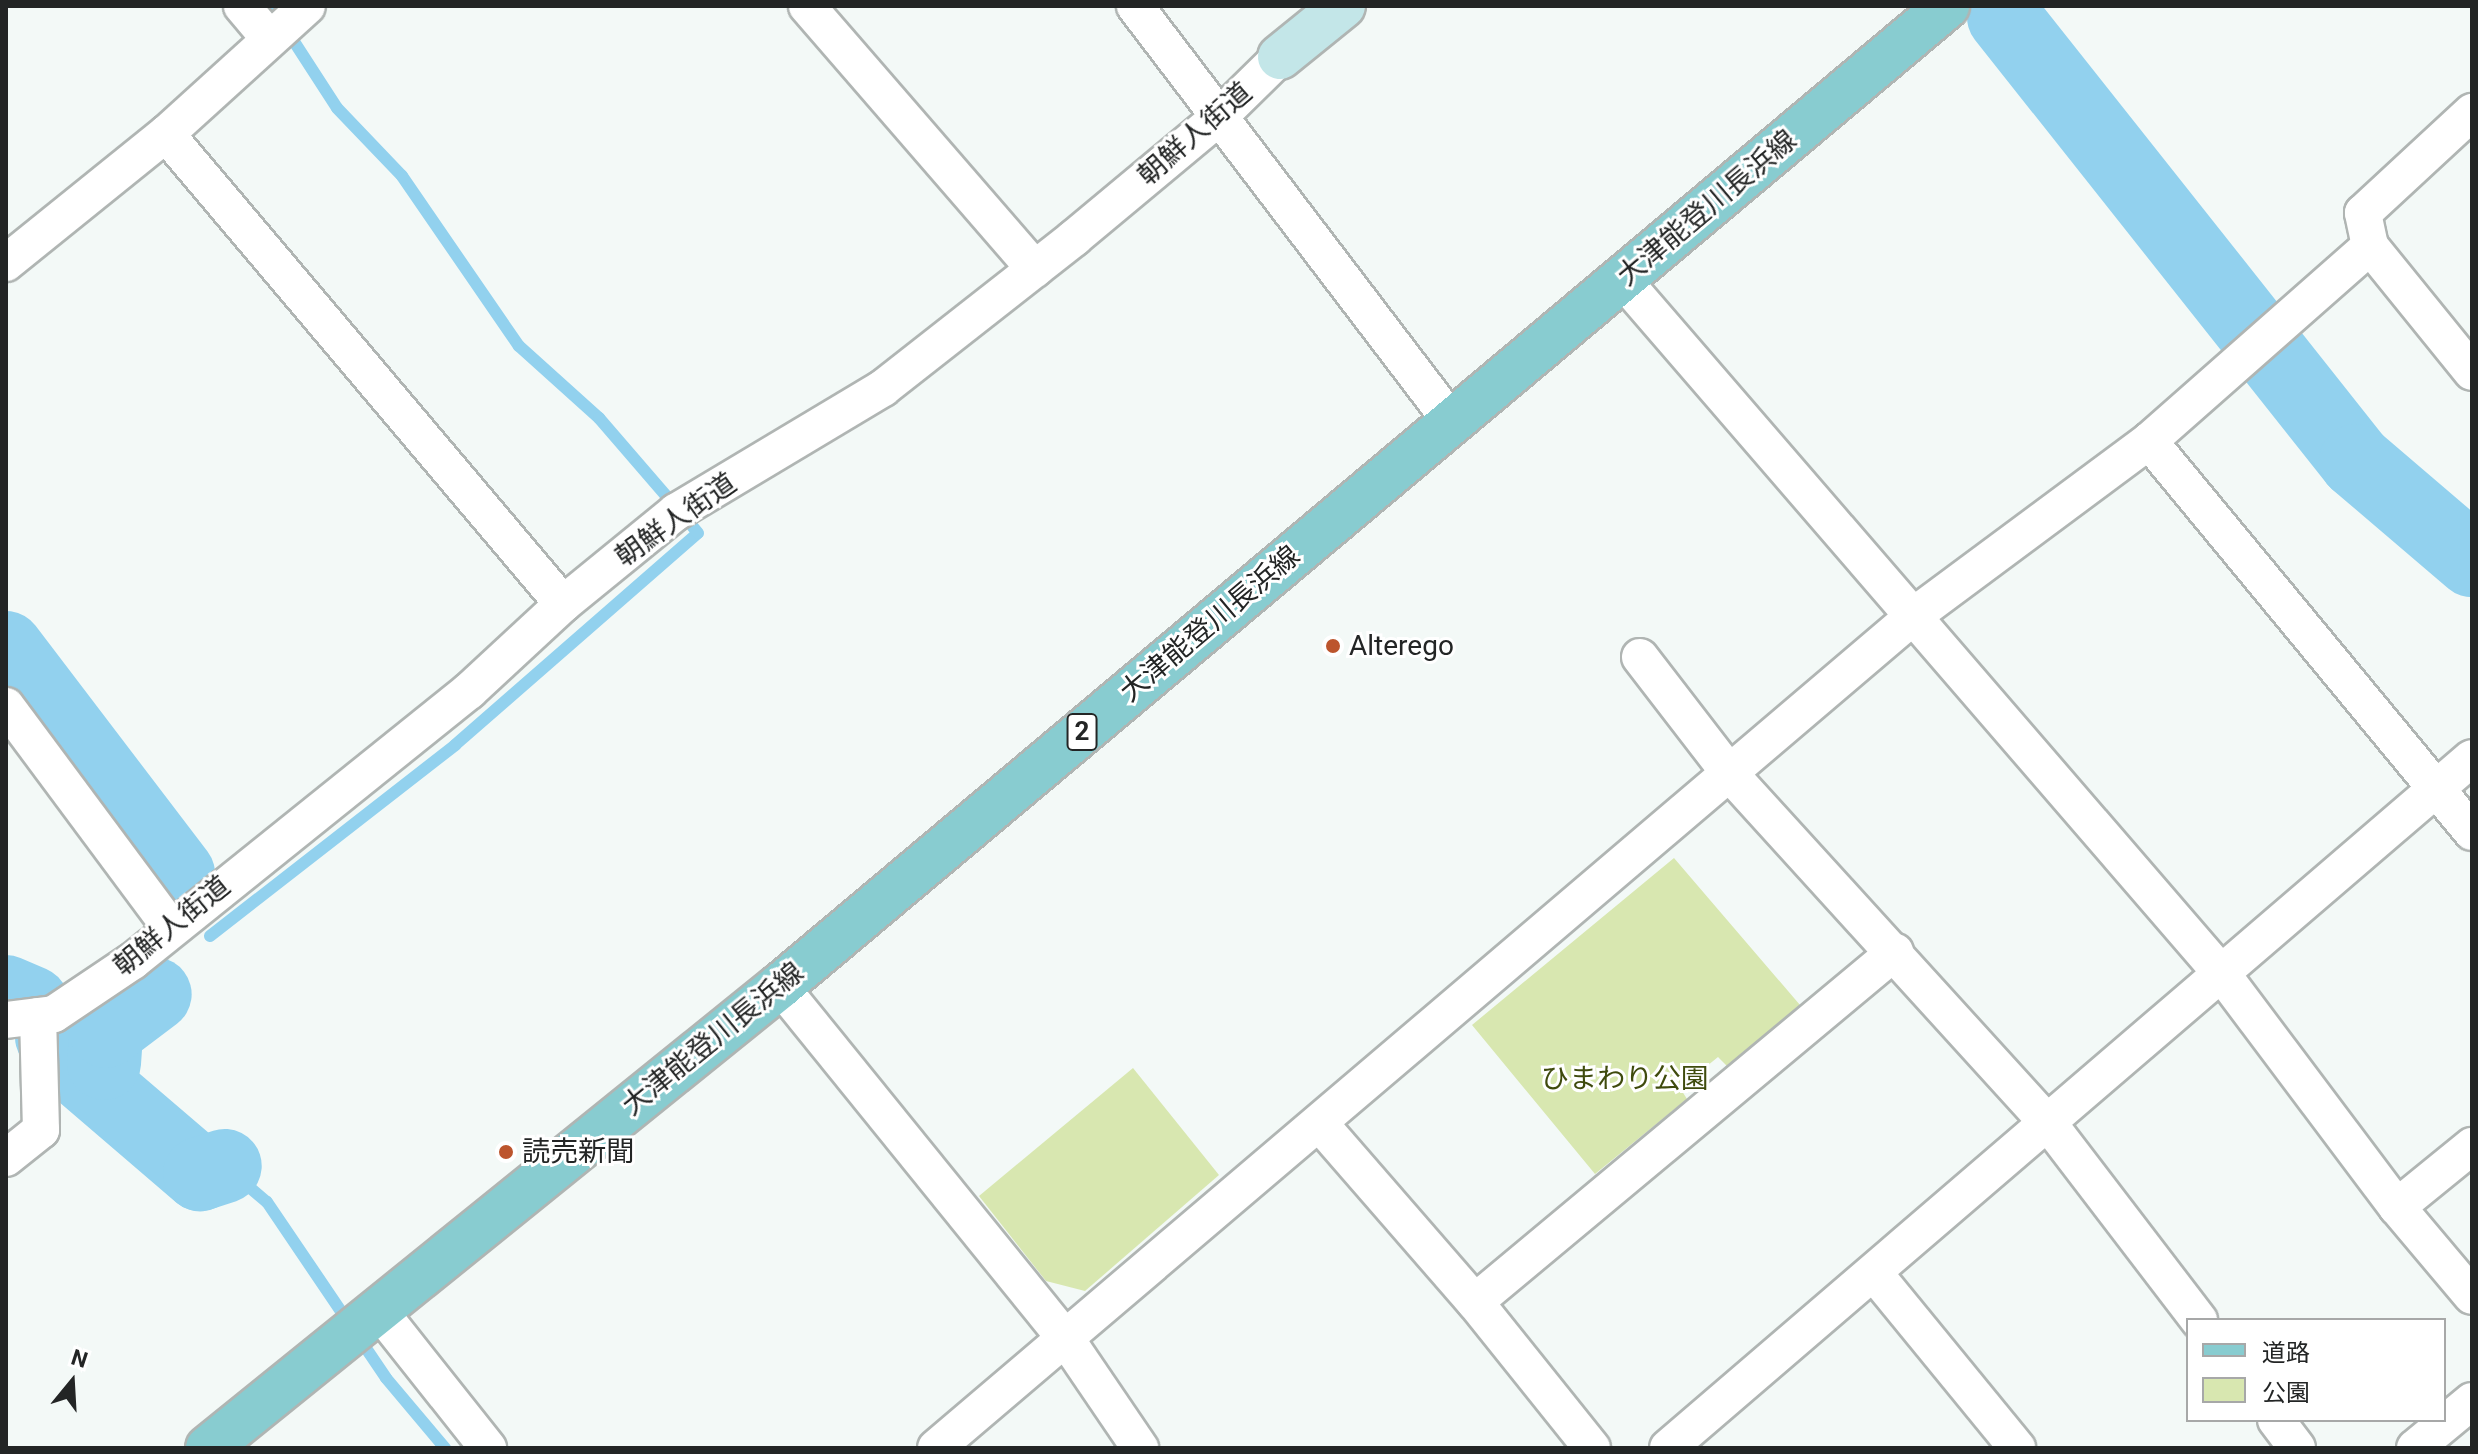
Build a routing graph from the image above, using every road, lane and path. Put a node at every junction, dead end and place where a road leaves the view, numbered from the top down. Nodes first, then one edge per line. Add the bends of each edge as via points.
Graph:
1 (242, 6) edge
2 (807, 6) edge
3 (1135, 6) edge
4 (1343, 6) edge
5 (1947, 6) edge
6 (286, 24) edge
7 (1280, 57) joint
8 (2472, 112) edge
9 (1219, 117) junction
10 (166, 134) junction
11 (2370, 246) junction
12 (6, 263) edge
13 (1035, 269) junction
14 (1622, 279) junction
15 (2472, 372) edge
16 (1451, 421) junction
17 (2149, 441) junction
18 (563, 604) junction
19 (1916, 614) junction
20 (1640, 657) dead end
21 (6, 706) edge
22 (2472, 758) edge
23 (1731, 775) junction
24 (2436, 789) junction
25 (2472, 832) edge
26 (171, 928) junction
27 (1895, 952) junction
28 (2222, 974) junction
29 (780, 986) junction
30 (22, 1018) edge
31 (1320, 1124) junction
32 (2049, 1124) junction
33 (2472, 1146) edge
34 (6, 1158) edge
35 (2397, 1207) junction
36 (1874, 1273) junction
37 (2472, 1296) edge
38 (1475, 1302) junction
39 (377, 1308) junction
40 (2197, 1318) edge
41 (1066, 1339) junction
42 (2472, 1401) edge
43 (2278, 1422) edge
44 (208, 1448) edge
45 (488, 1448) edge
46 (936, 1448) edge
47 (1140, 1448) edge
48 (1592, 1448) edge
49 (1668, 1448) edge
50 (2017, 1448) edge
51 (2297, 1448) edge
52 (2415, 1448) edge

1 - 6 street
2 - 13 street
3 - 9 street
4 - 7 street, 朝鮮人街道
5 - 14 main road, 大津能登川長浜線 / 2
6 - 10 street
7 - 9 street, 朝鮮人街道
8 - 11 street via 2363,213
9 - 13 street, 朝鮮人街道
9 - 16 street
10 - 12 street
10 - 18 street
11 - 15 street
11 - 17 street
13 - 18 street, 朝鮮人街道 via 883,388 676,512
14 - 16 main road, 大津能登川長浜線 / 2
14 - 19 street
16 - 29 main road, 大津能登川長浜線 / 2
17 - 19 street
17 - 24 street
18 - 26 street, 朝鮮人街道 via 469,691
19 - 23 street
19 - 28 street
20 - 23 street
21 - 26 street
22 - 24 street
23 - 27 street
23 - 31 street
24 - 25 street
24 - 28 street
26 - 30 street, 朝鮮人街道 via 133,961 54,1014
27 - 32 street
27 - 38 street
28 - 32 street
28 - 35 street
29 - 39 main road, 大津能登川長浜線 / 2
29 - 41 street
30 - 34 street via 41,1130
31 - 38 street
31 - 41 street
32 - 36 street
32 - 40 street
33 - 35 street
35 - 37 street
36 - 49 street
36 - 50 street
38 - 48 street
39 - 44 main road, 大津能登川長浜線 / 2
39 - 45 street
41 - 46 street
41 - 47 street
42 - 52 street
43 - 51 street

